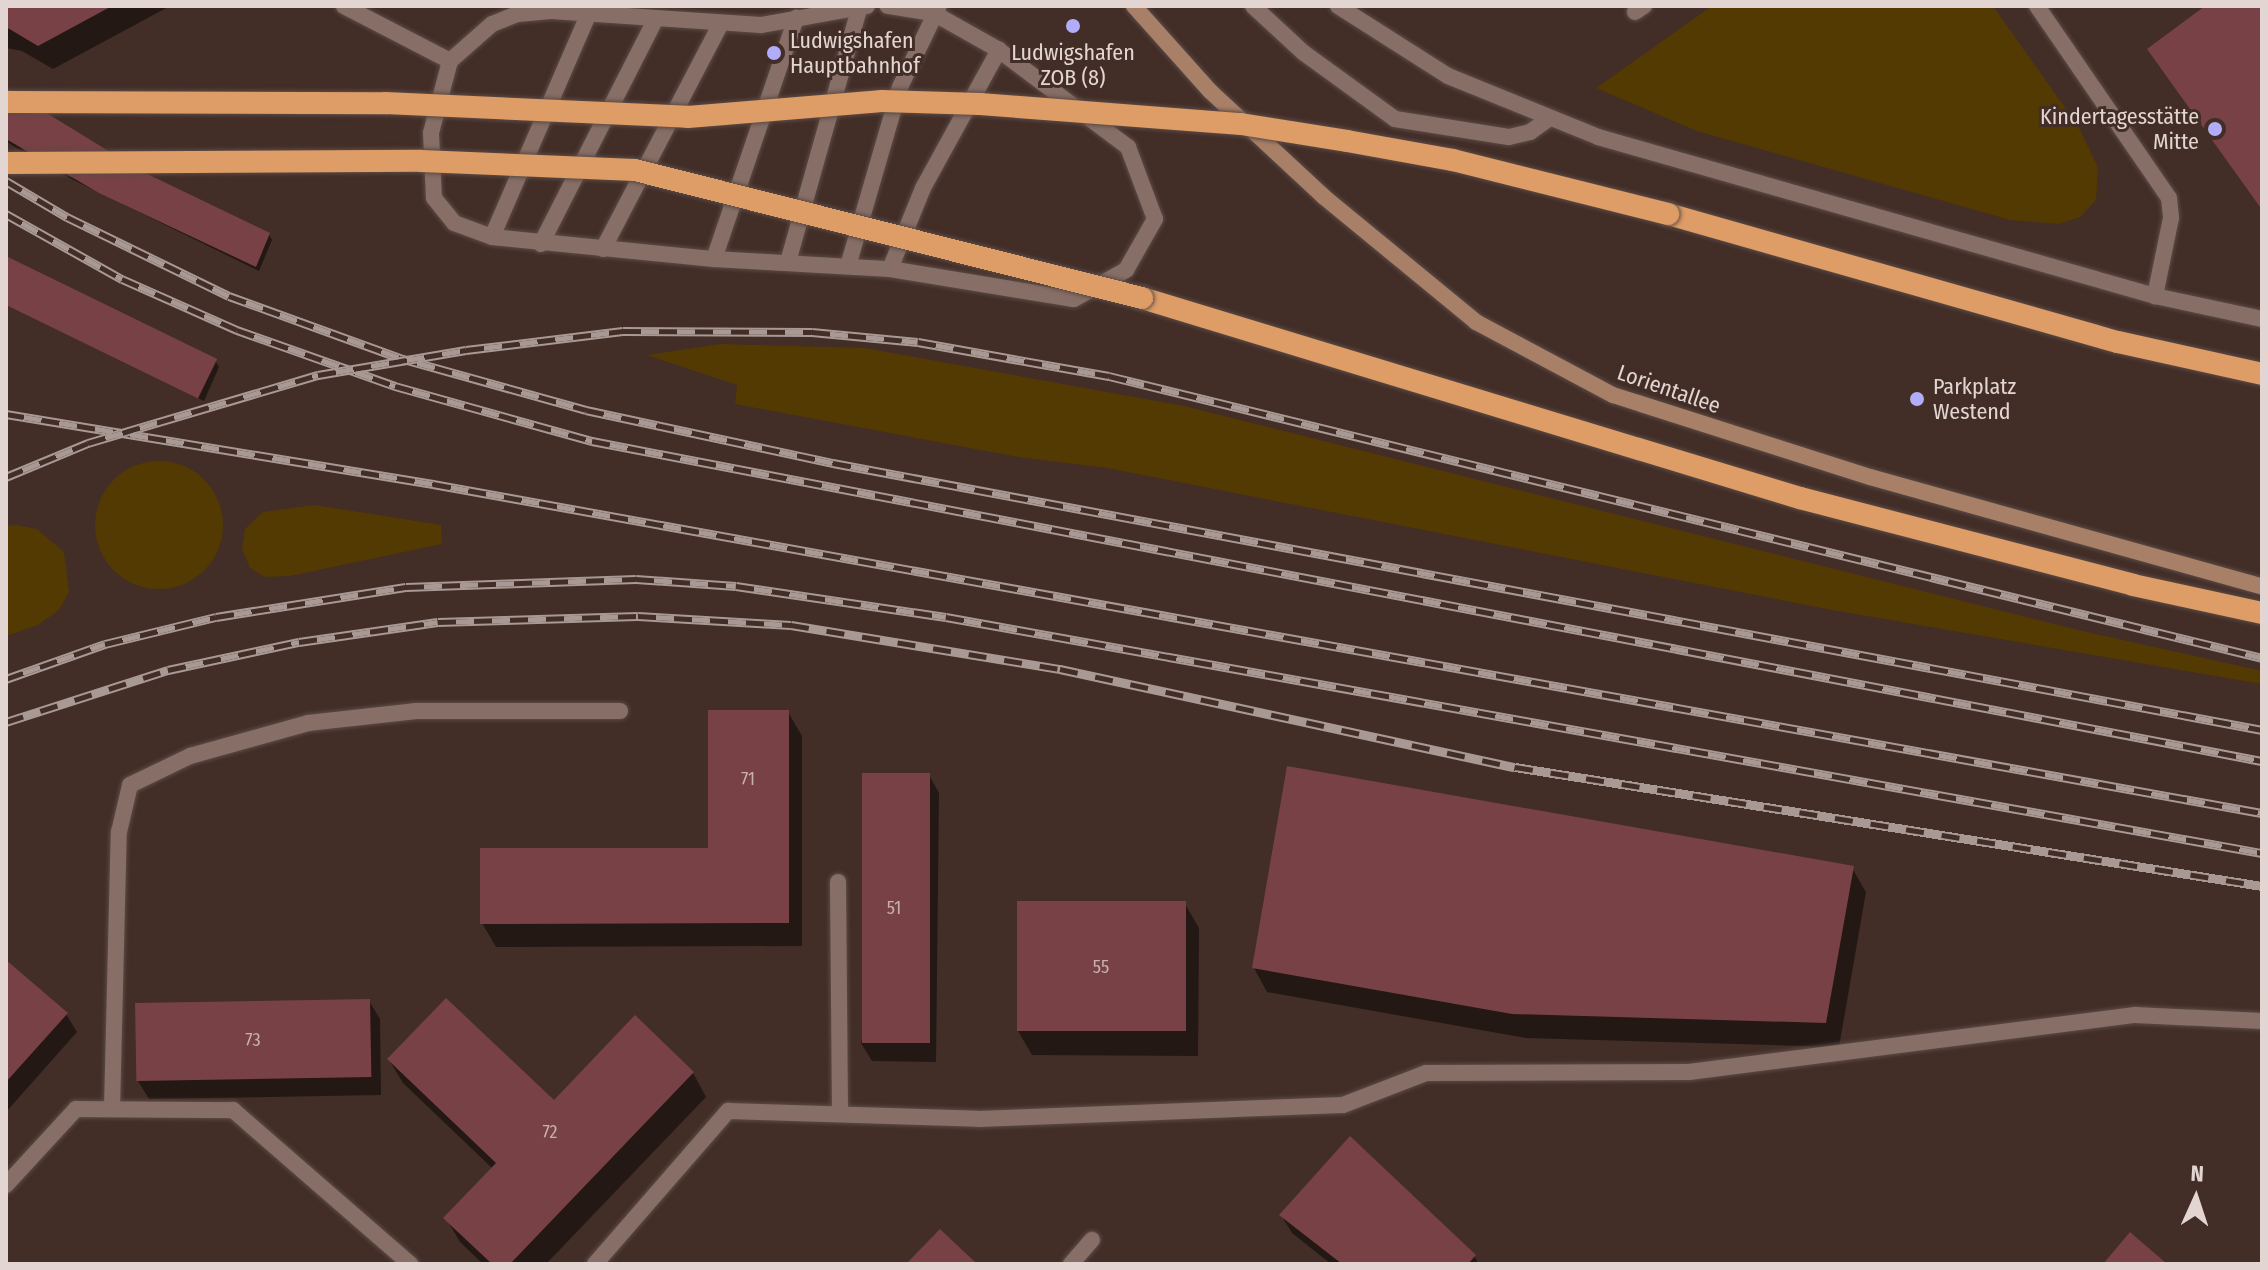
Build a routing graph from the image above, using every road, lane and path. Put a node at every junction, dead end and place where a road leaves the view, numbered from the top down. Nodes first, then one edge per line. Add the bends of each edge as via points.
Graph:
1 (344, 6) edge
2 (888, 6) edge
3 (1134, 6) edge
4 (1253, 6) edge
5 (1338, 6) edge
6 (2037, 6) edge
7 (863, 7) edge
8 (936, 9) edge
9 (589, 13) junction
10 (796, 18) junction
11 (655, 20) junction
12 (721, 23) junction
13 (999, 50) junction
14 (450, 61) junction
15 (6, 102) edge
16 (1550, 118) junction
17 (6, 163) edge
18 (492, 237) junction
19 (541, 244) junction
20 (603, 249) junction
21 (714, 259) junction
22 (788, 262) junction
23 (848, 266) junction
24 (890, 269) junction
25 (2155, 296) junction
26 (2262, 319) edge
27 (2262, 374) edge
28 (2262, 586) edge
29 (2262, 613) edge
30 (620, 711) dead end
31 (838, 882) dead end
32 (2262, 1021) edge
33 (112, 1109) junction
34 (840, 1113) junction
35 (6, 1185) edge
36 (1092, 1240) dead end
37 (410, 1264) edge
38 (595, 1264) edge
39 (1071, 1264) edge

1 - 14 street
2 - 8 street
3 - 28 main road, Lorientallee via 1210,91 1324,197 1476,322 1613,395 1870,477
4 - 16 street via 1304,53 1395,119 1509,137 1530,132
5 - 16 street via 1448,76
6 - 25 street via 2169,198 2171,218
7 - 10 street
7 - 22 street
8 - 13 street
8 - 23 street via 900,87
9 - 11 street
9 - 14 street via 517,14 492,24
9 - 18 street
10 - 12 street via 761,25
10 - 21 street
11 - 12 street
11 - 19 street
12 - 20 street
13 - 24 street via 923,188
13 - 24 street via 1128,147 1155,219 1126,270 1074,299
14 - 18 street via 431,133 434,198 454,223
15 - 27 highway, bridge via 385,103 688,117 882,101 1241,124 1453,160 1668,214 2118,342
16 - 25 street via 1598,137
17 - 29 highway, bridge via 421,161 635,170 1142,298 1592,437 2133,585
18 - 19 street
19 - 20 street
20 - 21 street
21 - 22 street
22 - 23 street
23 - 24 street
25 - 26 street
30 - 33 street via 416,711 308,723 190,756 130,785 119,832
31 - 34 street
32 - 34 street via 2135,1015 1689,1072 1426,1073 1343,1105 978,1119
33 - 35 street via 76,1109
33 - 37 street via 233,1110
34 - 38 street via 728,1111
36 - 39 street

